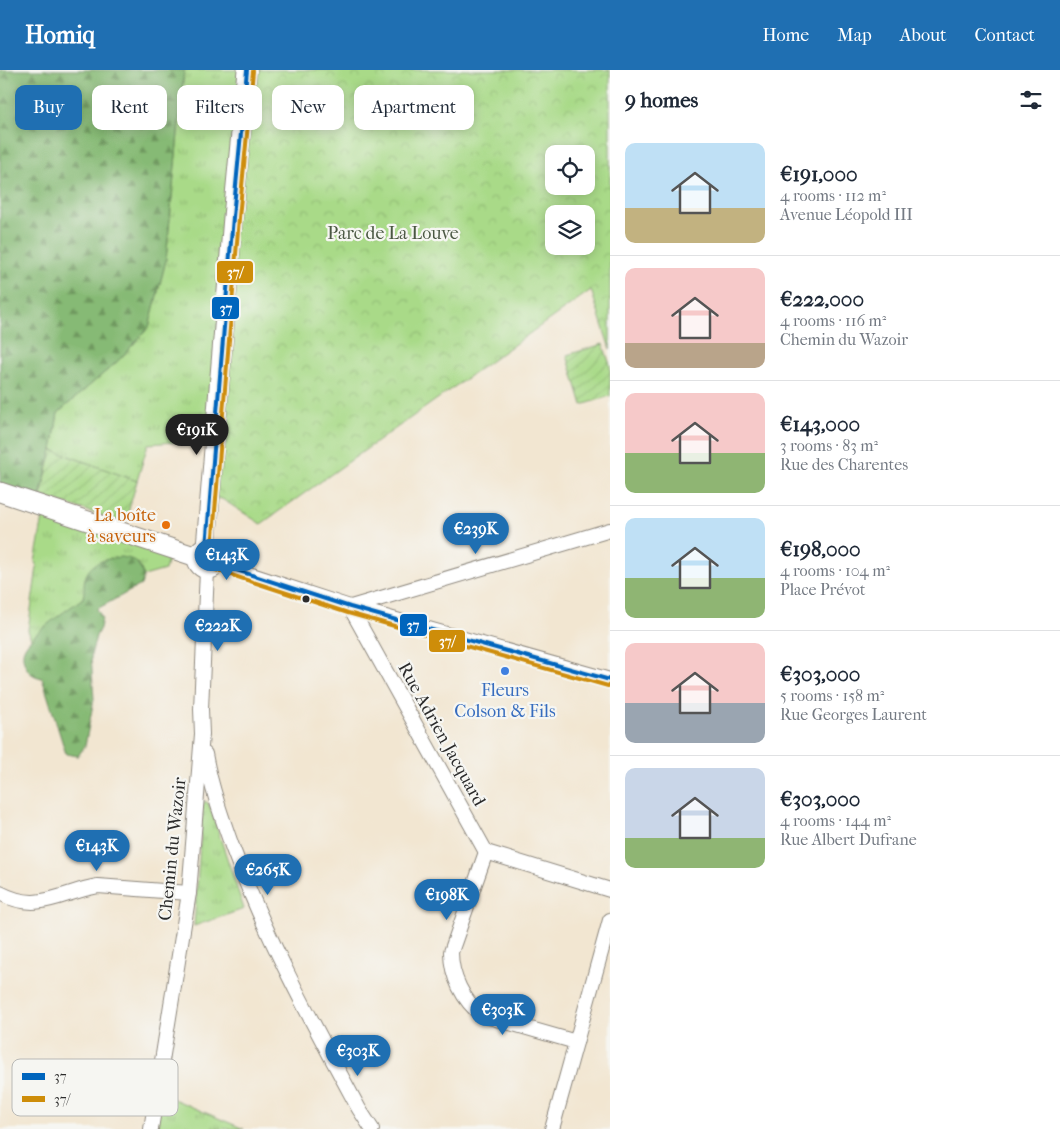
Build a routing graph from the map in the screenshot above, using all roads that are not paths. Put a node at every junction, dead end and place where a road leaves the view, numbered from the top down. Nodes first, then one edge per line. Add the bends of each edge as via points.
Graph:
1 (247, 70) edge
2 (0, 492) edge
3 (610, 530) edge
4 (207, 559) junction
5 (350, 607) junction
6 (610, 680) edge
7 (202, 734) junction
8 (486, 852) junction
9 (610, 890) edge
10 (0, 893) edge
11 (189, 893) junction
12 (610, 920) edge
13 (576, 1042) junction
14 (162, 1059) edge
15 (153, 1116) edge
16 (151, 1129) edge
17 (372, 1129) edge
18 (552, 1129) edge

1 - 4 street
2 - 4 street
3 - 5 street
4 - 5 street
4 - 7 street, Chemin du Wazoir via 200,708
5 - 6 street
5 - 8 street, Rue Adrien Jacquard
7 - 11 street, Chemin du Wazoir
7 - 17 street via 218,806 259,913 287,974
8 - 9 street
8 - 13 street via 452,952 451,964 461,988 474,1010 482,1015
10 - 11 street via 14,899 38,902 98,886
11 - 14 street, Chemin du Wazoir
12 - 13 street
13 - 18 street
15 - 16 street, Chemin du Wazoir

